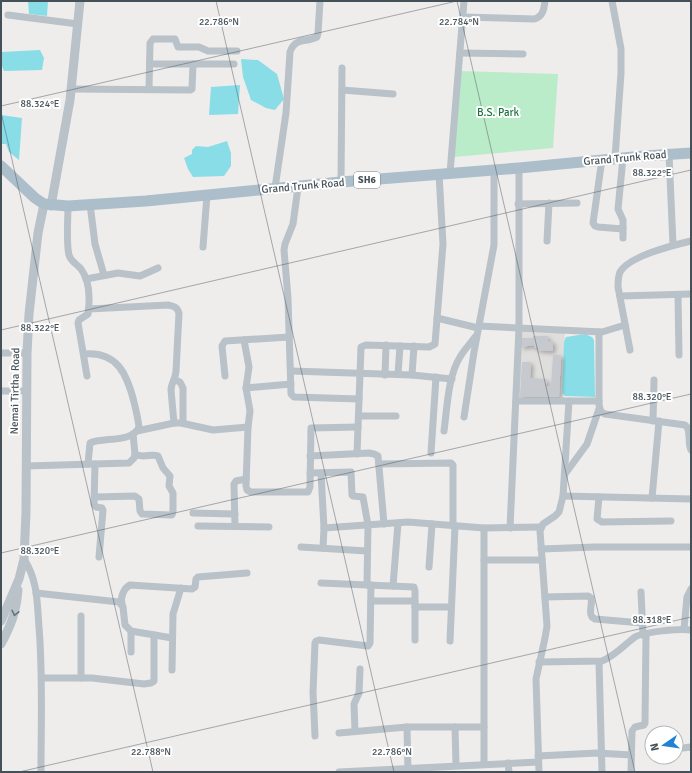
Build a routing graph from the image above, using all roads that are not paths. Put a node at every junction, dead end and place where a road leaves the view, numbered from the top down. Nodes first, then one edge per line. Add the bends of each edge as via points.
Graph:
1 (80, 1) edge
2 (320, 1) edge
3 (464, 1) edge
4 (545, 1) edge
5 (612, 1) edge
6 (8, 15) dead end
7 (463, 17) junction
8 (78, 24) junction
9 (205, 50) junction
10 (237, 51) dead end
11 (460, 53) junction
12 (523, 54) dead end
13 (150, 64) junction
14 (193, 64) junction
15 (205, 64) junction
16 (234, 64) dead end
17 (342, 68) dead end
18 (71, 89) junction
19 (149, 90) junction
20 (342, 90) junction
21 (393, 94) dead end
22 (691, 153) edge
23 (669, 154) junction
24 (619, 158) junction
25 (602, 159) junction
26 (1, 166) edge
27 (519, 168) junction
28 (494, 170) junction
29 (445, 174) junction
30 (341, 182) junction
31 (298, 186) junction
32 (275, 188) junction
33 (207, 195) junction
34 (549, 203) junction
35 (577, 203) dead end
36 (90, 204) junction
37 (518, 204) junction
38 (48, 205) junction
39 (68, 206) junction
40 (623, 229) junction
41 (623, 238) dead end
42 (547, 241) dead end
43 (691, 241) edge
44 (673, 245) junction
45 (203, 247) dead end
46 (158, 268) dead end
47 (104, 275) junction
48 (86, 279) junction
49 (691, 294) edge
50 (678, 295) junction
51 (620, 296) junction
52 (89, 309) junction
53 (437, 318) junction
54 (625, 325) junction
55 (478, 327) junction
56 (520, 328) junction
57 (599, 332) junction
58 (289, 336) junction
59 (477, 336) junction
60 (244, 340) junction
61 (386, 345) junction
62 (400, 346) junction
63 (414, 346) junction
64 (630, 350) dead end
65 (1, 353) edge
66 (27, 353) junction
67 (84, 354) junction
68 (679, 355) dead end
69 (291, 371) junction
70 (360, 374) junction
71 (386, 374) junction
72 (398, 374) junction
73 (412, 375) junction
74 (88, 376) dead end
75 (225, 376) dead end
76 (436, 377) junction
77 (452, 379) junction
78 (175, 380) junction
79 (654, 380) dead end
80 (291, 384) junction
81 (246, 388) junction
82 (171, 390) junction
83 (1, 391) edge
84 (27, 391) junction
85 (183, 391) junction
86 (359, 399) junction
87 (516, 401) junction
88 (569, 401) junction
89 (599, 405) junction
90 (359, 416) junction
91 (396, 416) dead end
92 (464, 417) dead end
93 (656, 421) junction
94 (174, 423) junction
95 (183, 423) junction
96 (248, 427) junction
97 (358, 427) junction
98 (444, 431) dead end
99 (135, 432) junction
100 (691, 450) edge
101 (431, 453) dead end
102 (136, 454) junction
103 (357, 454) junction
104 (310, 456) junction
105 (92, 464) junction
106 (379, 464) junction
107 (26, 466) junction
108 (321, 473) junction
109 (310, 474) junction
110 (565, 474) junction
111 (246, 479) junction
112 (563, 496) junction
113 (94, 497) junction
114 (599, 497) junction
115 (652, 498) junction
116 (691, 499) edge
117 (193, 513) dead end
118 (235, 514) junction
119 (671, 521) dead end
120 (398, 522) junction
121 (384, 524) junction
122 (432, 524) junction
123 (368, 525) junction
124 (198, 526) dead end
125 (235, 526) junction
126 (454, 526) junction
127 (269, 527) dead end
128 (541, 527) junction
129 (324, 528) junction
130 (484, 528) junction
131 (510, 528) junction
132 (301, 547) dead end
133 (323, 548) junction
134 (691, 548) edge
135 (541, 549) junction
136 (368, 551) junction
137 (99, 557) dead end
138 (24, 559) junction
139 (484, 560) junction
140 (542, 560) junction
141 (429, 567) dead end
142 (247, 573) dead end
143 (19, 579) junction
144 (321, 583) dead end
145 (369, 585) junction
146 (393, 586) junction
147 (181, 588) junction
148 (691, 589) edge
149 (641, 592) dead end
150 (36, 593) junction
151 (545, 597) junction
152 (371, 601) junction
153 (122, 604) junction
154 (415, 604) junction
155 (451, 606) junction
156 (81, 616) dead end
157 (1, 621) edge
158 (642, 623) junction
159 (687, 630) edge
160 (131, 631) junction
161 (644, 634) junction
162 (154, 635) junction
163 (172, 638) junction
164 (415, 640) dead end
165 (450, 642) dead end
166 (1, 644) edge
167 (131, 652) dead end
168 (539, 662) junction
169 (599, 662) junction
170 (360, 669) dead end
171 (172, 670) dead end
172 (42, 678) junction
173 (81, 678) junction
174 (407, 727) junction
175 (455, 727) junction
176 (484, 727) junction
177 (356, 731) junction
178 (339, 733) dead end
179 (315, 736) dead end
180 (600, 753) junction
181 (631, 755) junction
182 (538, 759) junction
183 (508, 763) junction
184 (484, 764) junction
185 (458, 767) edge
186 (408, 770) edge
187 (41, 772) edge
188 (339, 772) edge
189 (357, 772) edge
190 (509, 772) edge
191 (539, 772) edge
192 (602, 772) edge
193 (631, 772) edge

1 - 8 street, Nemai Tirtha Road
2 - 32 street via 317,37 296,43 290,52 286,113
3 - 7 street
4 - 7 street via 542,14 534,19
5 - 24 street via 621,49
6 - 8 street
7 - 11 street
8 - 18 street, Nemai Tirtha Road
9 - 10 street
9 - 13 street via 199,47 178,47 175,39 153,39 150,43
9 - 15 street
11 - 12 street
11 - 29 street
13 - 14 street
13 - 19 street
14 - 15 street
14 - 19 street via 193,85 190,90
15 - 16 street
17 - 20 street
18 - 19 street
18 - 38 street, Nemai Tirtha Road
20 - 21 street
20 - 30 street
22 - 23 main road, Grand Trunk Road / SH6
23 - 24 main road, Grand Trunk Road / SH6
23 - 44 street
24 - 25 main road, Grand Trunk Road / SH6
24 - 40 street via 618,209 623,220
25 - 27 main road, Grand Trunk Road / SH6
25 - 40 street via 593,223 598,227
26 - 38 main road via 34,198
27 - 28 main road, Grand Trunk Road / SH6
27 - 37 street
28 - 29 main road, Grand Trunk Road / SH6
28 - 55 street via 494,245
29 - 30 main road, Grand Trunk Road / SH6
29 - 53 street
30 - 31 main road, Grand Trunk Road / SH6
31 - 32 main road, Grand Trunk Road / SH6
31 - 58 street via 293,224 284,250
32 - 33 main road, Grand Trunk Road / SH6
33 - 36 main road, Grand Trunk Road / SH6
33 - 45 street
34 - 35 street
34 - 37 street
34 - 42 street
36 - 39 main road, Grand Trunk Road / SH6
36 - 47 street via 95,244
37 - 56 street
38 - 39 main road, Grand Trunk Road / SH6
38 - 66 street, Nemai Tirtha Road via 38,233 34,256
39 - 48 street via 69,254
40 - 41 street
43 - 44 street
44 - 51 street via 649,254 624,268 618,279
46 - 47 street via 140,276 124,272
47 - 48 street
48 - 52 street
49 - 50 street
50 - 51 street
50 - 68 street
51 - 54 street
52 - 67 street via 88,314 78,323
52 - 78 street via 168,305 178,308
53 - 55 street
53 - 63 street via 434,344 429,347
54 - 57 street
54 - 64 street
55 - 56 street
55 - 59 street
56 - 57 street
56 - 87 street
57 - 89 street
58 - 60 street
58 - 69 street
59 - 77 street via 459,358
59 - 92 street
60 - 75 street via 223,343
60 - 81 street via 249,367
61 - 62 street
61 - 70 street via 361,347
61 - 71 street
62 - 63 street
62 - 72 street
63 - 73 street
65 - 66 street
66 - 84 street, Nemai Tirtha Road
67 - 74 street
67 - 99 street via 99,354 120,367 130,387 139,424
69 - 70 street
69 - 80 street
70 - 71 street
70 - 86 street
71 - 72 street
72 - 73 street
73 - 76 street
76 - 77 street
76 - 101 street
77 - 98 street
78 - 82 street
78 - 85 street via 180,382
79 - 93 street
80 - 81 street
80 - 86 street via 294,397
81 - 96 street via 250,407
82 - 85 street
82 - 94 street
83 - 84 street
84 - 107 street, Nemai Tirtha Road
85 - 95 street
86 - 90 street
87 - 88 street
87 - 131 street
88 - 89 street
88 - 110 street
89 - 93 street via 601,412 605,414
89 - 110 street via 587,444
90 - 91 street
90 - 97 street
93 - 100 street via 687,426
93 - 115 street
94 - 95 street
94 - 99 street
95 - 96 street via 213,430
96 - 111 street
97 - 103 street
97 - 104 street via 311,428
99 - 102 street
99 - 105 street via 124,438 90,443
102 - 105 street via 129,463
102 - 113 street via 158,456 170,476 169,486 173,494 172,515 142,514 139,499 135,496
103 - 104 street
103 - 106 street via 374,454 378,456
104 - 109 street
105 - 107 street
105 - 113 street
106 - 121 street
106 - 126 street via 451,463
107 - 138 street, Nemai Tirtha Road
108 - 109 street
108 - 123 street via 351,472 352,495 362,497
108 - 129 street
109 - 111 street via 309,490 306,492 250,492 247,490
110 - 112 street
111 - 118 street via 235,482
112 - 114 street
112 - 128 street via 559,512
113 - 137 street via 95,506 103,510
114 - 115 street
114 - 119 street via 597,518 602,522
115 - 116 street
117 - 118 street
118 - 125 street
120 - 121 street
120 - 122 street
120 - 146 street
121 - 123 street
122 - 126 street
122 - 141 street
123 - 129 street
123 - 136 street
124 - 125 street
125 - 127 street
126 - 130 street
126 - 155 street
128 - 131 street
128 - 135 street
129 - 133 street
130 - 131 street
130 - 139 street
132 - 133 street
133 - 136 street
134 - 135 street
135 - 140 street
136 - 145 street
138 - 143 street, Nemai Tirtha Road
138 - 150 street via 32,574
139 - 140 street
139 - 176 street
140 - 151 street
142 - 147 street via 198,577 194,588
143 - 157 street, Nemai Tirtha Road
143 -> 166 street, Nemai Tirtha Road via 13,621
144 - 145 street
145 - 146 street
145 - 152 street
146 - 154 street via 414,587
147 - 153 street via 130,585 125,588
147 - 163 street via 173,614
148 - 159 street via 687,597
149 - 158 street
150 - 153 street via 116,601
150 - 172 street
151 - 158 street via 588,596 592,600 590,612 596,619
151 - 168 street via 546,632
152 - 154 street
152 - 179 street via 368,646 319,640 315,643
153 - 160 street via 125,625
154 - 155 street
154 - 164 street
155 - 165 street
156 - 173 street
158 - 161 street
159 - 161 street
160 - 162 street
160 - 167 street
161 - 169 street
161 - 181 street via 645,723 634,727 632,731
162 - 163 street
162 - 173 street via 154,681 151,683
163 - 171 street
168 - 169 street
168 - 182 street via 536,679
169 - 180 street
170 - 177 street via 358,693 354,704
172 - 173 street
172 - 187 street
174 - 175 street
174 - 177 street
174 - 186 street
175 - 176 street
175 - 185 street
176 - 184 street
177 - 178 street
180 - 181 street
180 - 182 street
180 - 192 street
181 - 193 street
182 - 183 street
182 - 191 street
183 - 184 street
183 - 190 street
184 - 185 street
185 - 186 street
186 - 189 street
188 - 189 street

